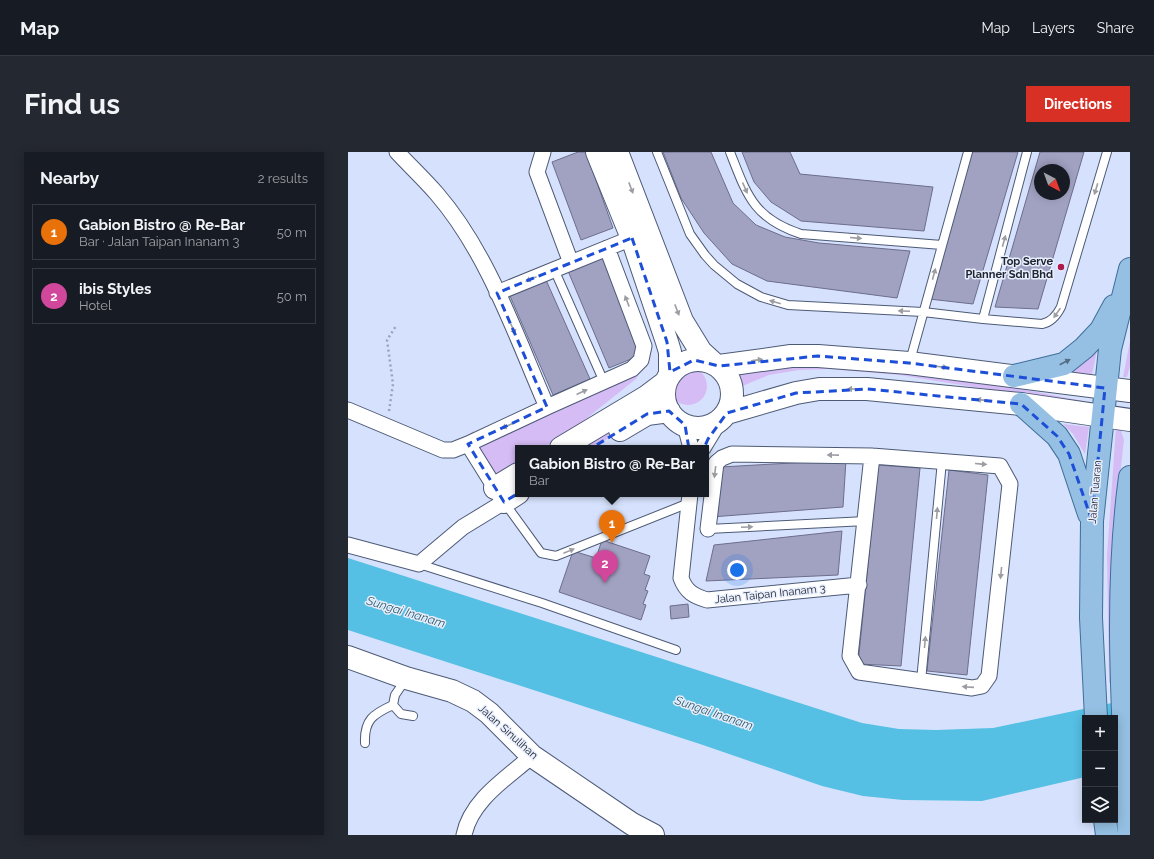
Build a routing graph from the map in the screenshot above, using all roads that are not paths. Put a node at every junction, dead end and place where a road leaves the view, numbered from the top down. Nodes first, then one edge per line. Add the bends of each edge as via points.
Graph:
1 (397, 152) edge
2 (543, 152) edge
3 (598, 152) edge
4 (617, 152) edge
5 (657, 152) edge
6 (730, 152) edge
7 (968, 152) edge
8 (1027, 152) edge
9 (1108, 152) edge
10 (632, 238) junction
11 (942, 245) junction
12 (607, 248) junction
13 (571, 263) junction
14 (554, 270) junction
15 (1128, 276) edge
16 (497, 293) junction
17 (923, 312) junction
18 (983, 319) junction
19 (910, 363) junction
20 (715, 364) junction
21 (1014, 376) junction
22 (668, 379) junction
23 (604, 382) junction
24 (1105, 388) junction
25 (1130, 391) edge
26 (1021, 404) junction
27 (547, 408) junction
28 (348, 410) edge
29 (669, 411) junction
30 (1102, 416) junction
31 (723, 417) junction
32 (1130, 420) edge
33 (685, 425) junction
34 (468, 444) junction
35 (566, 445) edge
36 (596, 445) edge
37 (690, 445) edge
38 (705, 445) edge
39 (872, 456) junction
40 (942, 461) junction
41 (1130, 477) edge
42 (515, 479) edge
43 (506, 494) edge
44 (690, 499) edge
45 (1092, 521) junction
46 (866, 522) junction
47 (708, 529) joint
48 (348, 545) edge
49 (419, 564) junction
50 (859, 585) junction
51 (1126, 624) edge
52 (676, 650) dead end
53 (350, 660) edge
54 (406, 678) junction
55 (921, 681) junction
56 (393, 705) junction
57 (1096, 715) edge
58 (413, 716) dead end
59 (365, 743) dead end
60 (532, 756) junction
61 (1105, 823) edge
62 (464, 835) edge
63 (654, 835) edge
64 (1107, 835) edge
65 (1130, 835) edge

1 - 16 street via 437,194 461,226
2 - 13 street via 537,172
3 - 10 street
4 -> 20 street via 682,321 701,352
17 -> 5 lane via 788,305 750,291 714,265 690,234
6 -> 11 lane via 749,198 765,215 788,230 801,234
7 - 11 lane
18 -> 8 lane
9 -> 18 lane via 1058,314 1042,324
10 - 12 street
10 - 22 street via 670,352
17 -> 11 lane
12 - 13 street
23 -> 12 street via 632,369 640,360 644,346
13 - 14 street
14 -> 16 street
14 - 23 lane
21 -> 15 main road via 1064,364 1084,348 1101,330
15 - 24 main road, Jalan Tuaran via 1110,349
16 -> 27 street
17 - 18 lane
17 - 19 lane
20 -> 19 street via 791,356
19 -> 21 street
20 - 22 street via 698,360 684,362
20 - 31 street via 729,378 733,393 731,404
21 - 24 street
22 - 29 street via 664,392
22 - 35 street via 646,397
27 -> 23 street
24 - 25 street
24 - 30 main road, Jalan Tuaran
26 - 30 street
26 -> 31 street via 867,389 819,389 796,393
26 - 45 main road via 1058,436 1069,454
27 -> 34 street
28 - 34 street via 443,450 453,450
29 - 33 street
29 - 36 street via 647,414
30 - 32 street
30 - 45 main road, Jalan Tuaran
31 - 33 street via 714,424 701,428
31 - 38 street
33 - 37 street
34 - 43 street
39 - 40 street
39 - 46 street
39 -> 47 street via 732,454 722,458 716,463
55 -> 40 lane
40 -> 55 street via 1000,466 1010,484 989,676 982,686 972,688
41 - 51 main road via 1123,557
42 - 43 street
43 -> 44 lane via 520,522 541,553 556,556
43 - 49 street
44 - 50 street, Jalan Taipan Inanam 3 via 681,578 685,588 696,597 707,600
45 - 57 main road, Jalan Tuaran via 1090,572
47 -> 46 lane
46 - 50 street
48 - 49 street
49 - 52 lane via 542,603
50 - 55 street via 850,656 859,672
51 - 65 main road via 1121,693
53 - 54 street, Jalan Sinulihan
54 - 56 lane via 395,695
54 - 60 street, Jalan Sinulihan via 452,691 473,701
56 - 58 lane via 401,714
56 - 59 lane via 376,712 365,730
60 - 62 street via 504,778 481,802 466,823
60 - 63 street, Jalan Sinulihan via 632,824
61 - 64 main road

